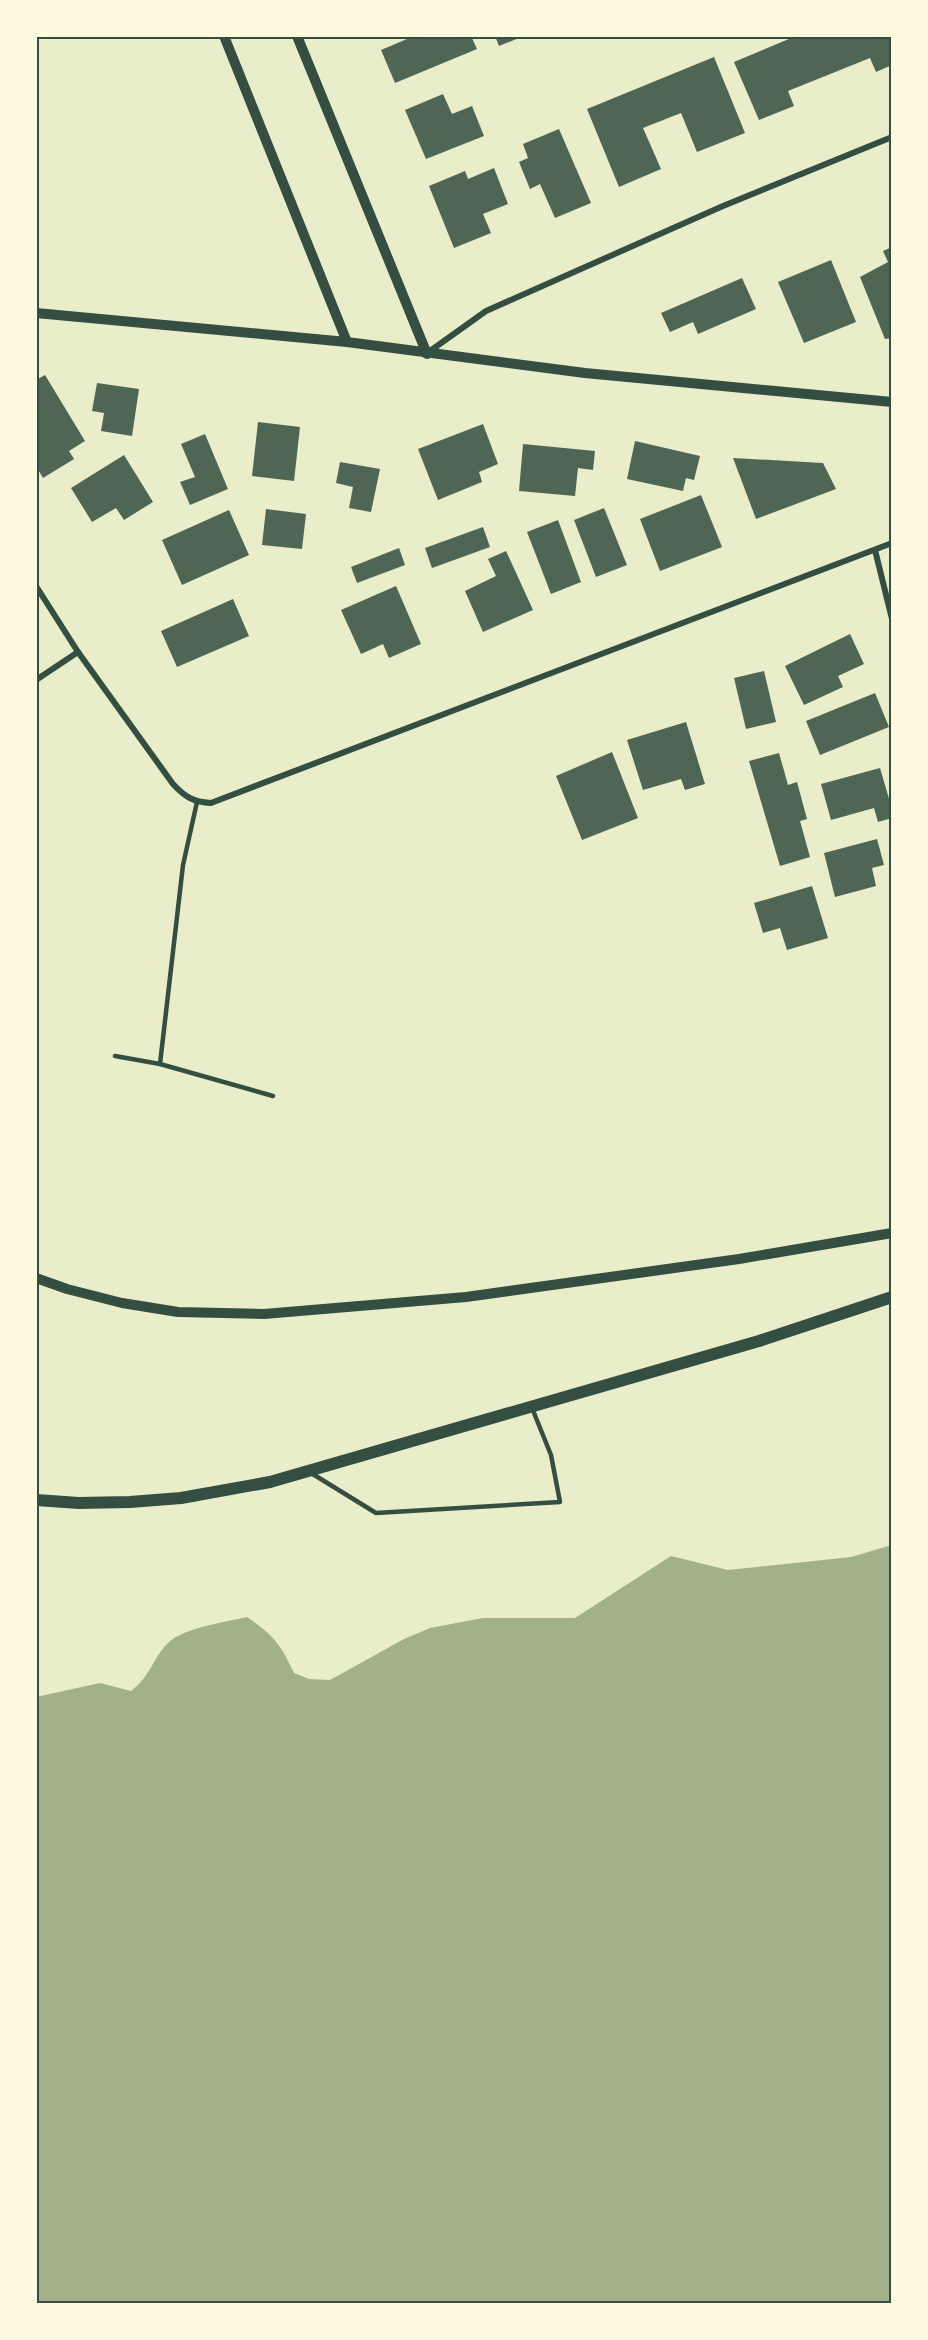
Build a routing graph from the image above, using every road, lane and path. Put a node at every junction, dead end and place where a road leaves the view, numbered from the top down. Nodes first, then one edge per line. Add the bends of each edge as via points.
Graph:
1 (224, 36) edge
2 (297, 36) edge
3 (892, 137) edge
4 (36, 314) edge
5 (347, 342) junction
6 (428, 354) junction
7 (892, 402) edge
8 (892, 543) edge
9 (875, 550) junction
10 (36, 586) edge
11 (892, 619) edge
12 (78, 652) junction
13 (36, 680) edge
14 (197, 802) junction
15 (115, 1056) dead end
16 (160, 1064) junction
17 (273, 1096) dead end
18 (892, 1233) edge
19 (36, 1278) edge
20 (892, 1297) edge
21 (532, 1406) junction
22 (308, 1471) junction
23 (36, 1500) edge

1 - 5 street
2 - 6 street
3 - 6 street via 486,310
4 - 5 street
5 - 6 street
6 - 7 street
8 - 9 street
9 - 11 street
9 - 14 street via 225,798
10 - 12 street
12 - 13 street
12 - 14 street via 173,784 184,797
14 - 16 lane via 183,865
15 - 16 lane
16 - 17 lane
18 - 19 street via 740,1259 466,1297 264,1314 178,1312 67,1289
20 - 21 main road via 759,1341
21 - 22 main road
21 - 22 lane via 551,1455 561,1502 376,1513
22 - 23 main road via 181,1498 130,1502

